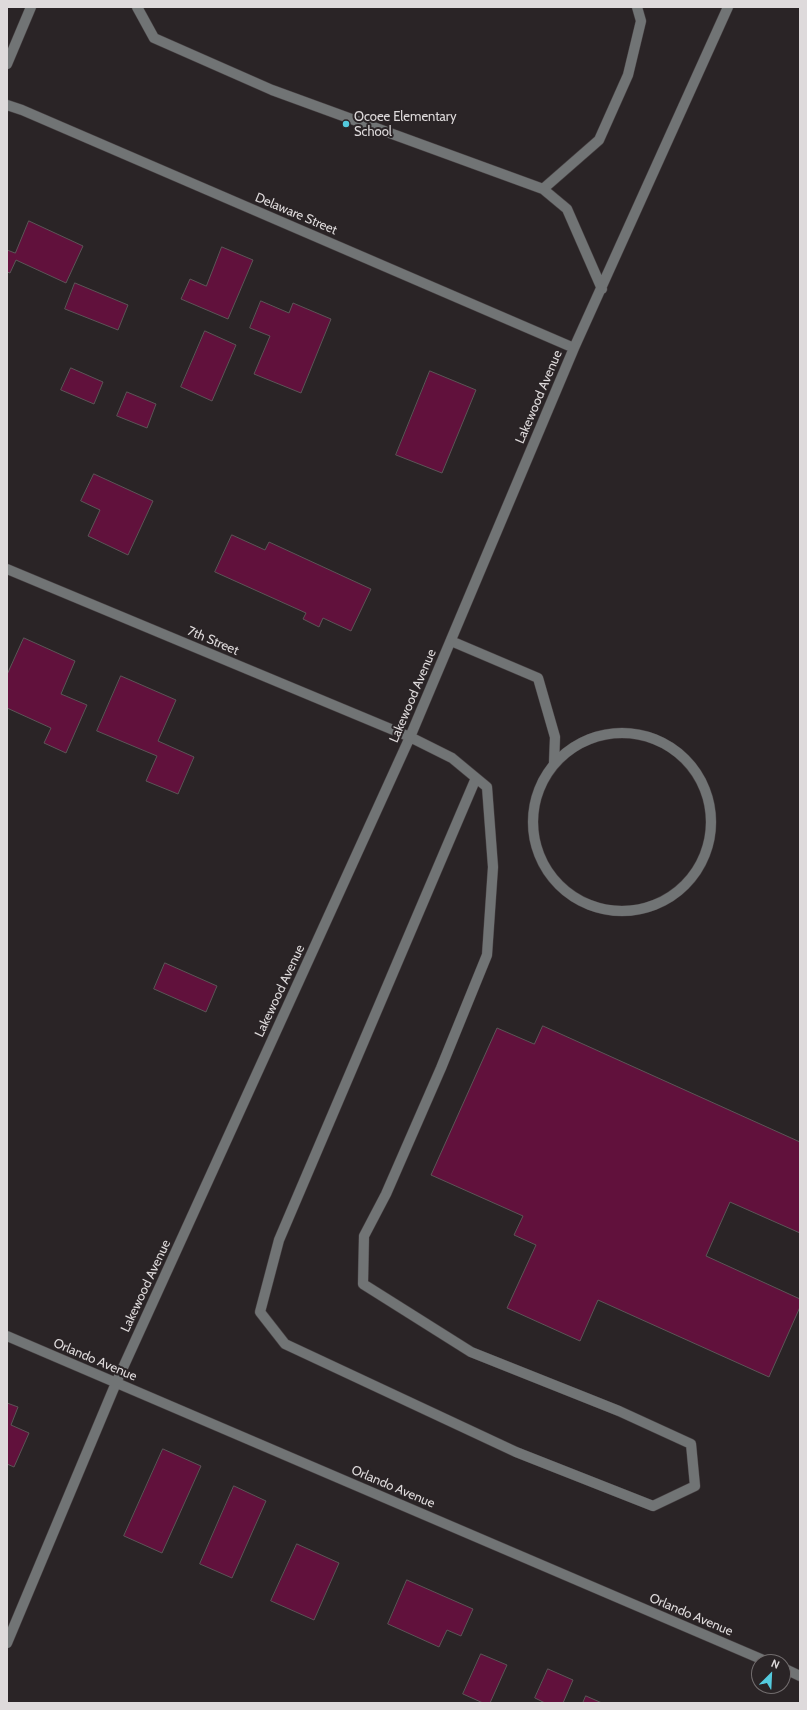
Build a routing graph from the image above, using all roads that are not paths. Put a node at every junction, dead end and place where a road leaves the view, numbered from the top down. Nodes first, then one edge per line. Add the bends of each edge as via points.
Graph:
1 (31, 7) edge
2 (137, 7) edge
3 (636, 7) edge
4 (726, 8) edge
5 (7, 64) edge
6 (7, 105) edge
7 (543, 189) junction
8 (602, 289) junction
9 (574, 348) junction
10 (7, 569) edge
11 (451, 641) junction
12 (410, 737) junction
13 (554, 763) junction
14 (476, 778) junction
15 (7, 1336) edge
16 (116, 1382) junction
17 (7, 1643) edge
18 (751, 1655) edge

1 - 5 street
2 - 7 street via 154,38 272,90
3 - 7 street via 641,21 628,75 599,140
4 - 8 street, Lakewood Avenue
6 - 9 street, Delaware Street
7 - 8 street via 567,209
8 - 9 street, Lakewood Avenue
9 - 11 street, Lakewood Avenue
10 - 12 street, 7th Street
11 - 12 street, Lakewood Avenue
11 - 13 street via 538,678 555,737
12 - 14 street, 7th Street via 452,758
12 - 16 street, Lakewood Avenue
13 - 13 street via 537,785 530,814 533,844 545,871 566,893 592,907 622,912 651,907 678,893 698,870 710,842 712,812 704,784 688,758 664,740 638,735 607,736 579,745
14 - 14 street, 7th Street via 279,1240 260,1312 284,1344 516,1452 653,1506 695,1486 691,1444 619,1411 471,1352 363,1284 364,1236 398,1166 488,955 493,868 487,787
15 - 16 street, Orlando Avenue
16 - 17 street, Lakewood Avenue
16 - 18 street, Orlando Avenue

